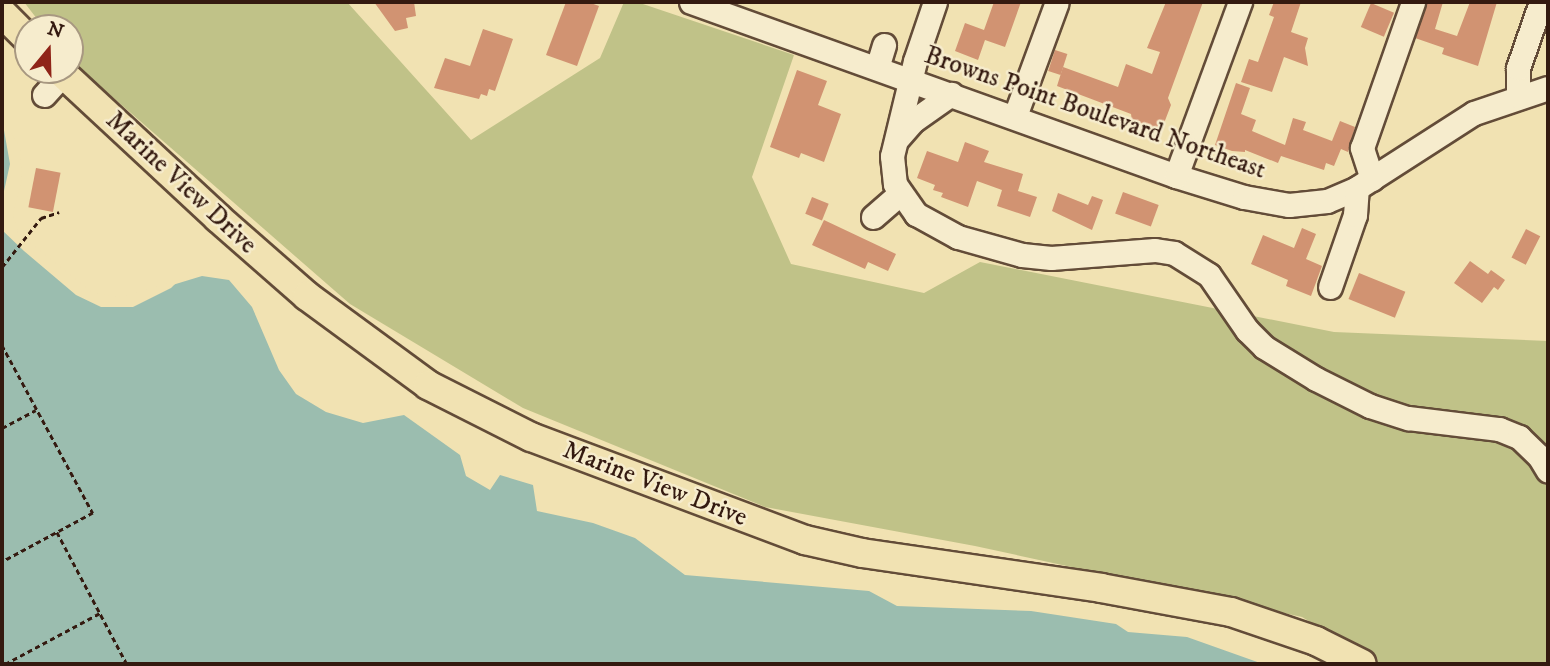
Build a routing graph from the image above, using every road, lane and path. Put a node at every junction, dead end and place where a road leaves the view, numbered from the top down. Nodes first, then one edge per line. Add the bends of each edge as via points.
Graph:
1 (691, 2) edge
2 (935, 2) edge
3 (1057, 2) edge
4 (1240, 2) edge
5 (1413, 2) edge
6 (1541, 2) edge
7 (884, 45) dead end
8 (877, 68) junction
9 (911, 80) junction
10 (52, 84) edge
11 (74, 84) edge
12 (1548, 88) edge
13 (951, 94) junction
14 (44, 95) dead end
15 (1518, 96) junction
16 (1015, 116) junction
17 (896, 141) junction
18 (1176, 176) junction
19 (1364, 183) junction
20 (899, 194) junction
21 (59, 212) dead end
22 (873, 217) dead end
23 (2, 267) edge
24 (1330, 287) dead end
25 (2, 345) edge
26 (37, 410) junction
27 (2, 428) edge
28 (1548, 471) edge
29 (57, 532) junction
30 (2, 562) edge
31 (100, 613) junction
32 (5, 664) edge
33 (127, 664) edge
34 (1362, 664) edge

1 - 8 street, Browns Point Boulevard Northeast
2 - 9 street
3 - 16 street
4 - 18 street
5 - 19 street via 1362,148
6 - 15 street via 1518,68
7 - 8 street
8 - 9 street, Browns Point Boulevard Northeast
9 - 13 street, Browns Point Boulevard Northeast
9 - 17 street
10 - 14 street
11 - 34 main road, Marine View Drive via 307,296 428,385 531,437 805,540 1231,612 1316,641
12 - 15 street, Browns Point Boulevard Northeast
13 - 16 street, Browns Point Boulevard Northeast
13 - 17 street via 913,121
15 - 19 street, Browns Point Boulevard Northeast via 1460,120
16 - 18 street, Browns Point Boulevard Northeast
17 - 20 street via 892,175
18 - 19 street, Browns Point Boulevard Northeast via 1289,205 1327,201
19 - 24 street
20 - 22 street
20 - 28 street via 916,214 946,232 1022,255 1174,253 1209,275 1264,347 1316,380 1408,418 1499,429 1519,437
21 - 23 path via 41,218
25 - 26 path
26 - 27 path
26 - 29 path via 93,513
29 - 30 path
29 - 31 path
31 - 32 path
31 - 33 path

